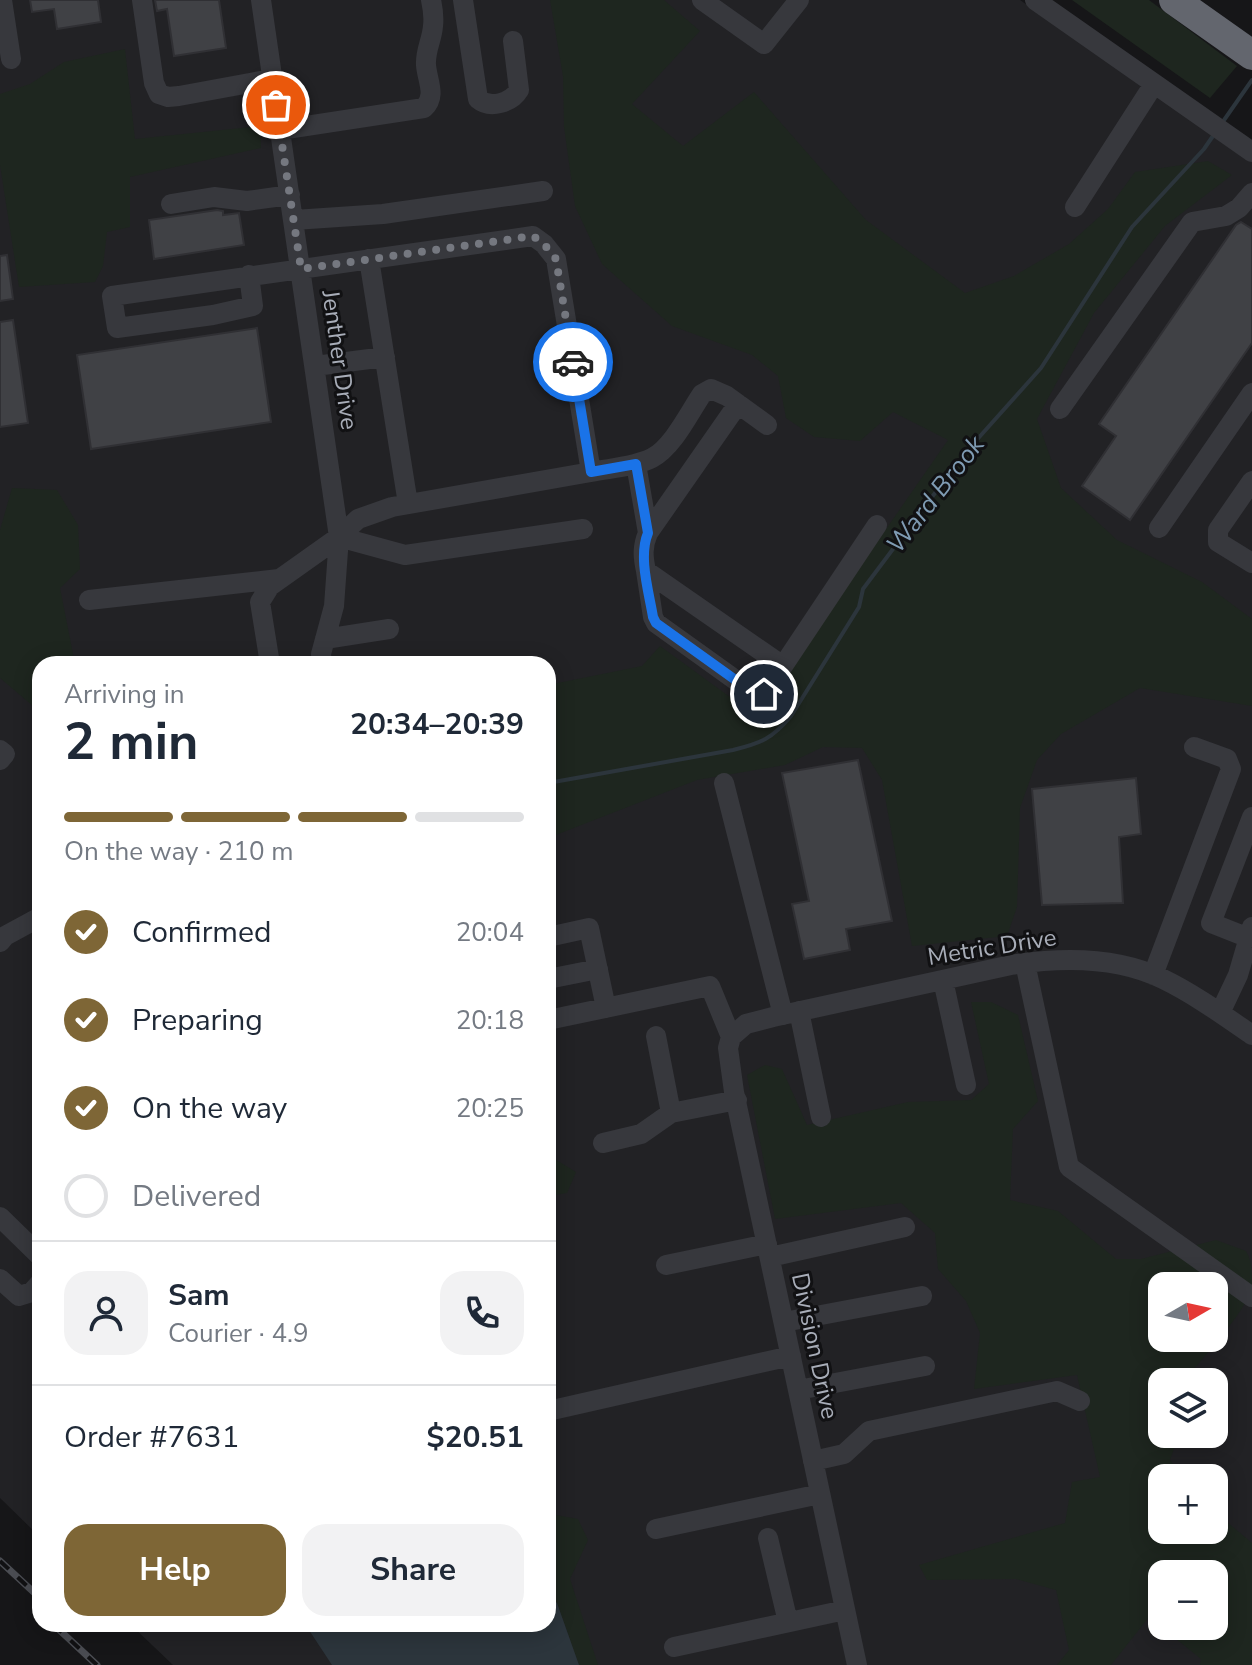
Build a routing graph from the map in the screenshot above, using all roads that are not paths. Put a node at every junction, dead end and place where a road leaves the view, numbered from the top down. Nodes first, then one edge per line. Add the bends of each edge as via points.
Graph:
1 (2, 0) edge
2 (142, 0) edge
3 (261, 0) edge
4 (431, 0) edge
5 (463, 0) edge
6 (702, 0) edge
7 (1035, 0) edge
8 (1174, 0) edge
9 (789, 3) edge
10 (513, 41) dead end
11 (1246, 50) edge
12 (11, 59) dead end
13 (272, 79) junction
14 (1154, 84) junction
15 (280, 130) junction
16 (1244, 146) edge
17 (543, 191) dead end
18 (1252, 193) edge
19 (290, 195) junction
20 (171, 204) dead end
21 (1075, 207) dead end
22 (294, 220) junction
23 (369, 259) junction
24 (301, 269) junction
25 (249, 275) junction
26 (385, 357) junction
27 (315, 366) junction
28 (1252, 393) edge
29 (738, 404) junction
30 (1060, 409) dead end
31 (767, 425) dead end
32 (636, 464) junction
33 (591, 472) junction
34 (1252, 481) edge
35 (408, 504) junction
36 (877, 525) dead end
37 (1159, 528) dead end
38 (583, 529) dead end
39 (648, 533) junction
40 (339, 537) junction
41 (1252, 563) edge
42 (646, 571) junction
43 (279, 579) junction
44 (89, 600) dead end
45 (389, 629) dead end
46 (325, 639) junction
47 (269, 656) edge
48 (321, 656) edge
49 (783, 666) junction
50 (1194, 747) dead end
51 (0, 750) edge
52 (0, 760) edge
53 (724, 783) dead end
54 (1252, 817) edge
55 (32, 921) edge
56 (1250, 933) edge
57 (556, 935) edge
58 (0, 942) edge
59 (1025, 963) junction
60 (598, 969) junction
61 (1153, 975) junction
62 (556, 977) edge
63 (943, 980) junction
64 (606, 1008) junction
65 (791, 1013) junction
66 (1220, 1013) junction
67 (556, 1018) edge
68 (1252, 1035) edge
69 (656, 1036) dead end
70 (731, 1037) junction
71 (966, 1085) dead end
72 (737, 1100) junction
73 (671, 1113) junction
74 (821, 1117) dead end
75 (603, 1143) dead end
76 (0, 1217) edge
77 (905, 1227) dead end
78 (32, 1248) edge
79 (768, 1250) junction
80 (666, 1265) dead end
81 (0, 1279) edge
82 (32, 1292) edge
83 (922, 1296) dead end
84 (1252, 1297) edge
85 (784, 1322) junction
86 (791, 1356) junction
87 (925, 1366) dead end
88 (798, 1390) junction
89 (1080, 1401) dead end
90 (556, 1409) edge
91 (813, 1461) junction
92 (820, 1494) junction
93 (656, 1529) dead end
94 (768, 1538) dead end
95 (845, 1610) junction
96 (788, 1622) junction
97 (674, 1647) dead end
98 (857, 1665) edge

1 - 12 street
2 - 13 street via 159,94 179,96
3 - 13 street, Jenther Drive
4 - 15 street via 433,26 426,64 430,103
5 - 10 street via 478,99 486,105 513,99 519,90
6 - 9 street via 764,44
7 - 14 street
8 - 11 highway
13 - 15 street, Jenther Drive
14 - 16 street
14 - 21 street
15 - 19 street, Jenther Drive
17 - 22 street via 383,214
18 - 30 street via 1226,216 1192,222
19 - 20 street
19 - 22 street, Jenther Drive
22 - 24 street, Jenther Drive
23 - 24 street
23 - 26 street
23 - 33 street via 533,236 544,244 556,259
24 - 25 street
24 - 27 street, Jenther Drive
25 - 25 street via 112,296 117,328 253,306
26 - 27 street
26 - 35 street
27 - 40 street, Jenther Drive
28 - 37 street
29 - 31 street
29 - 32 street via 711,389 702,394 666,448
29 - 39 street
32 - 33 street
32 - 39 street
33 - 35 street
34 - 41 street via 1218,530 1218,542
35 - 40 street via 358,519
36 - 49 street
38 - 40 street via 405,555
39 - 42 street
40 - 43 street
40 - 46 street, Jenther Drive via 334,606
42 - 49 street
42 - 49 street via 656,623 755,694 764,694
43 - 44 street
43 - 47 street via 260,602
45 - 46 street
46 - 48 street, Jenther Drive
50 - 61 street via 1227,759 1231,769
51 - 52 street via 5,754
53 - 65 street
54 - 56 street via 1211,923
55 - 58 street
56 - 66 street
57 - 60 street via 589,928
59 - 61 street, Metric Drive via 1087,960
59 - 63 street, Metric Drive
59 - 84 street via 1069,1167
60 - 62 street
60 - 64 street
61 - 66 street, Metric Drive
63 - 65 street, Metric Drive
63 - 71 street
64 - 67 street
64 - 70 street, Division Drive via 710,986
65 - 70 street, Metric Drive via 746,1024
65 - 74 street
66 - 68 street, Metric Drive
69 - 73 street
70 - 72 street, Division Drive via 728,1048
72 - 73 street
72 - 79 street, Division Drive
73 - 75 street via 641,1134
76 - 78 street
77 - 79 street
79 - 80 street
79 - 85 street, Division Drive
81 - 82 street via 19,1296
83 - 85 street
85 - 86 street, Division Drive
86 - 88 street, Division Drive
86 - 90 street
87 - 88 street
88 - 91 street, Division Drive
89 - 91 street via 1057,1391 869,1431 844,1454
91 - 92 street, Division Drive
92 - 93 street
92 - 95 street, Division Drive
94 - 96 street
95 - 96 street
95 - 98 street, Division Drive
96 - 97 street

